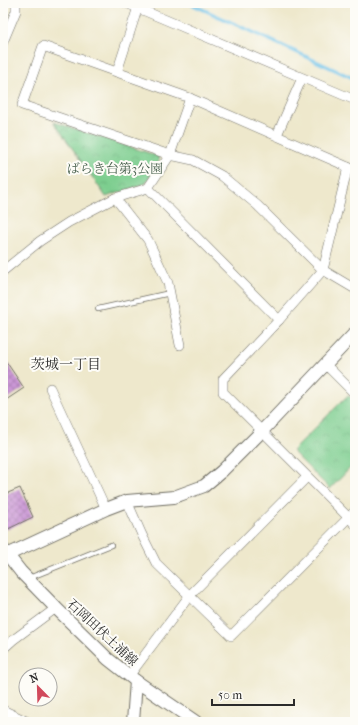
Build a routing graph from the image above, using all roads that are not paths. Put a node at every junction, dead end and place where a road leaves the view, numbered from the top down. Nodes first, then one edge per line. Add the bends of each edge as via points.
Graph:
1 (16, 3) edge
2 (126, 3) edge
3 (138, 7) junction
4 (3, 42) edge
5 (117, 72) junction
6 (302, 78) junction
7 (190, 98) junction
8 (355, 100) edge
9 (277, 135) junction
10 (170, 155) junction
11 (352, 168) edge
12 (148, 188) junction
13 (115, 198) junction
14 (323, 270) junction
15 (3, 271) edge
16 (355, 289) edge
17 (171, 293) junction
18 (98, 309) dead end
19 (279, 320) junction
20 (355, 333) edge
21 (180, 345) dead end
22 (326, 365) junction
23 (50, 388) dead end
24 (355, 394) edge
25 (262, 431) junction
26 (307, 476) junction
27 (127, 501) junction
28 (106, 509) junction
29 (353, 518) edge
30 (111, 545) dead end
31 (5, 552) edge
32 (28, 579) junction
33 (190, 595) junction
34 (56, 608) junction
35 (3, 649) edge
36 (132, 678) junction
37 (3, 710) edge
38 (28, 722) edge
39 (133, 722) edge
40 (196, 722) edge

1 - 4 street via 16,11
2 - 3 street
3 - 5 street
3 - 6 street
5 - 7 street
5 - 10 street via 43,46 22,105
6 - 8 street
6 - 9 street
7 - 9 street
7 - 10 street
9 - 11 street
10 - 12 street
10 - 14 street via 193,160 222,176 257,204
11 - 14 street
12 - 13 street
12 - 19 street
13 - 15 street via 69,222 40,241
13 - 17 street via 148,240
14 - 16 street
14 - 19 street
17 - 18 lane
17 - 21 street
19 - 25 street via 223,379 223,392
20 - 22 street
22 - 24 street
22 - 25 street
23 - 28 street
25 - 26 street
25 - 27 street via 204,486 174,497
26 - 29 street
26 - 33 street
27 - 28 street
27 - 33 street via 156,563
28 - 31 street
29 - 33 street via 231,636
30 - 32 lane
31 - 32 street, 石岡田伏土浦線
32 - 34 street, 石岡田伏土浦線
33 - 36 street
34 - 35 street
34 - 36 street, 石岡田伏土浦線 via 90,643
36 - 39 street
36 - 40 street, 石岡田伏土浦線
37 - 38 street

